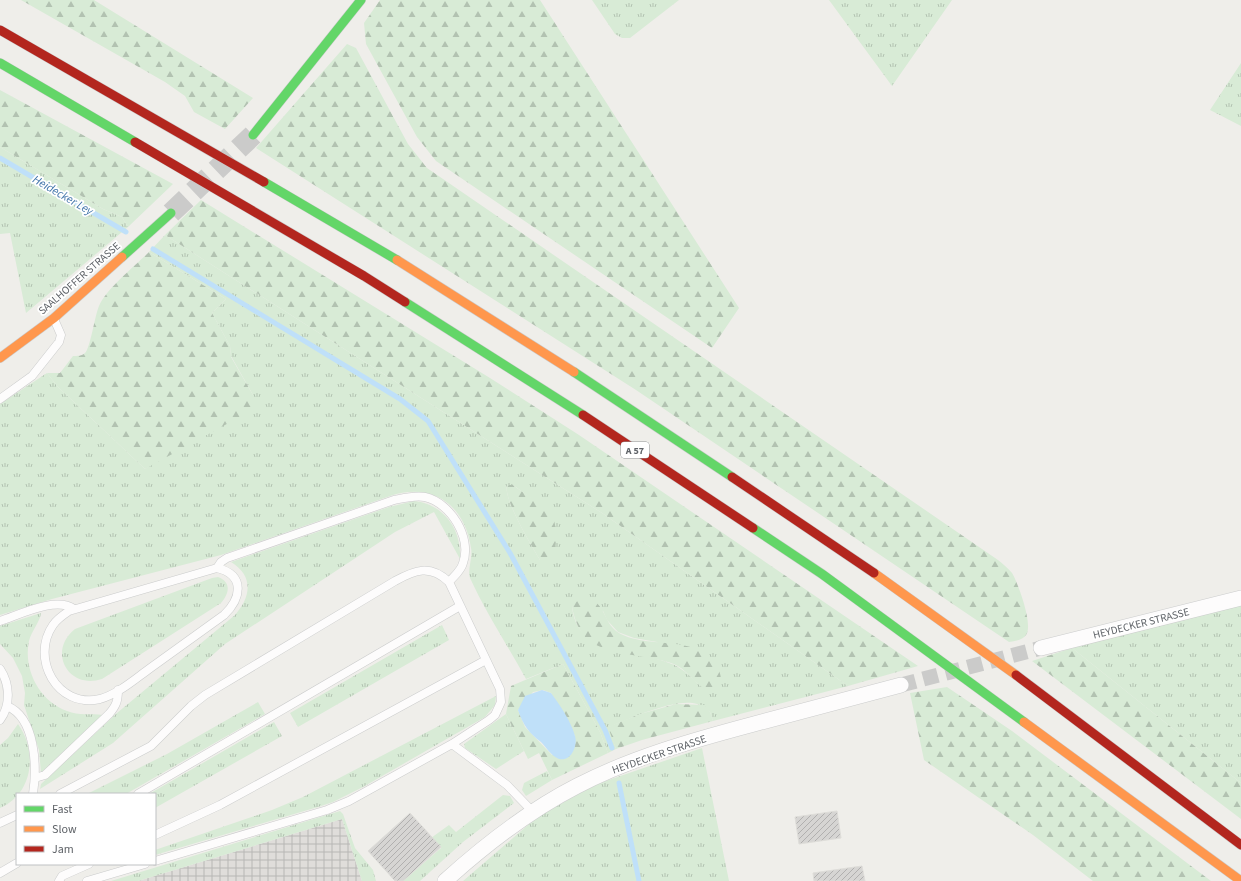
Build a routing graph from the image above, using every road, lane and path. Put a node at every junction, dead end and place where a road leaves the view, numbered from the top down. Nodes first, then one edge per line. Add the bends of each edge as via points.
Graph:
1 (361, 0) edge
2 (0, 30) edge
3 (0, 63) edge
4 (254, 135) tunnel mouth
5 (171, 213) tunnel mouth
6 (54, 318) junction
7 (0, 358) edge
8 (0, 399) edge
9 (217, 568) junction
10 (448, 582) junction
11 (1241, 598) edge
12 (460, 606) junction
13 (74, 609) junction
14 (0, 621) edge
15 (1041, 648) tunnel mouth
16 (486, 660) junction
17 (0, 669) edge
18 (901, 685) tunnel mouth
19 (118, 690) junction
20 (7, 706) junction
21 (0, 720) edge
22 (452, 744) junction
23 (35, 778) junction
24 (33, 793) edge
25 (62, 793) edge
26 (140, 793) edge
27 (533, 812) junction
28 (16, 815) edge
29 (0, 823) edge
30 (156, 835) edge
31 (1241, 845) edge
32 (156, 861) edge
33 (16, 864) edge
34 (87, 865) edge
35 (142, 865) edge
36 (0, 873) edge
37 (449, 880) edge
38 (59, 881) edge
39 (87, 881) edge
40 (1241, 881) edge

1 - 4 main road
2 - 31 main road via 381,250 616,399 852,557 1022,680
3 - 40 main road, A 57 via 364,276 605,430 822,574
5 - 6 main road, SAALHOFFER STRASSE
6 - 7 main road, SAALHOFFER STRASSE
6 - 8 lane via 61,336 59,342 32,376
9 - 10 lane via 227,558 394,500 414,496 425,497 442,505 455,519 463,537 463,564
9 - 13 lane
9 - 19 lane via 231,574 238,586 232,608
10 - 12 lane
10 - 25 lane via 441,574 430,570 408,574 205,695 190,706 151,746
11 - 15 street, HEYDECKER STRASSE
12 - 16 lane
12 - 26 lane
13 - 14 lane via 63,604 53,604
13 - 19 lane via 54,623 46,639 44,658 49,676 61,690 78,698 99,699
16 - 22 lane via 500,689 498,709 489,720
16 - 30 lane via 220,805
17 - 20 lane via 7,683
18 - 27 street, HEYDECKER STRASSE via 699,739 634,761 578,786
19 - 23 lane via 118,700 109,714 45,774
20 - 21 lane
20 - 23 lane via 14,709 23,720 33,747
22 - 27 lane via 508,785
22 - 32 lane via 338,806
23 - 24 lane
27 - 37 street, HEYDECKER STRASSE via 490,841
28 - 29 lane
33 - 36 lane
34 - 38 lane via 62,876
35 - 39 lane

